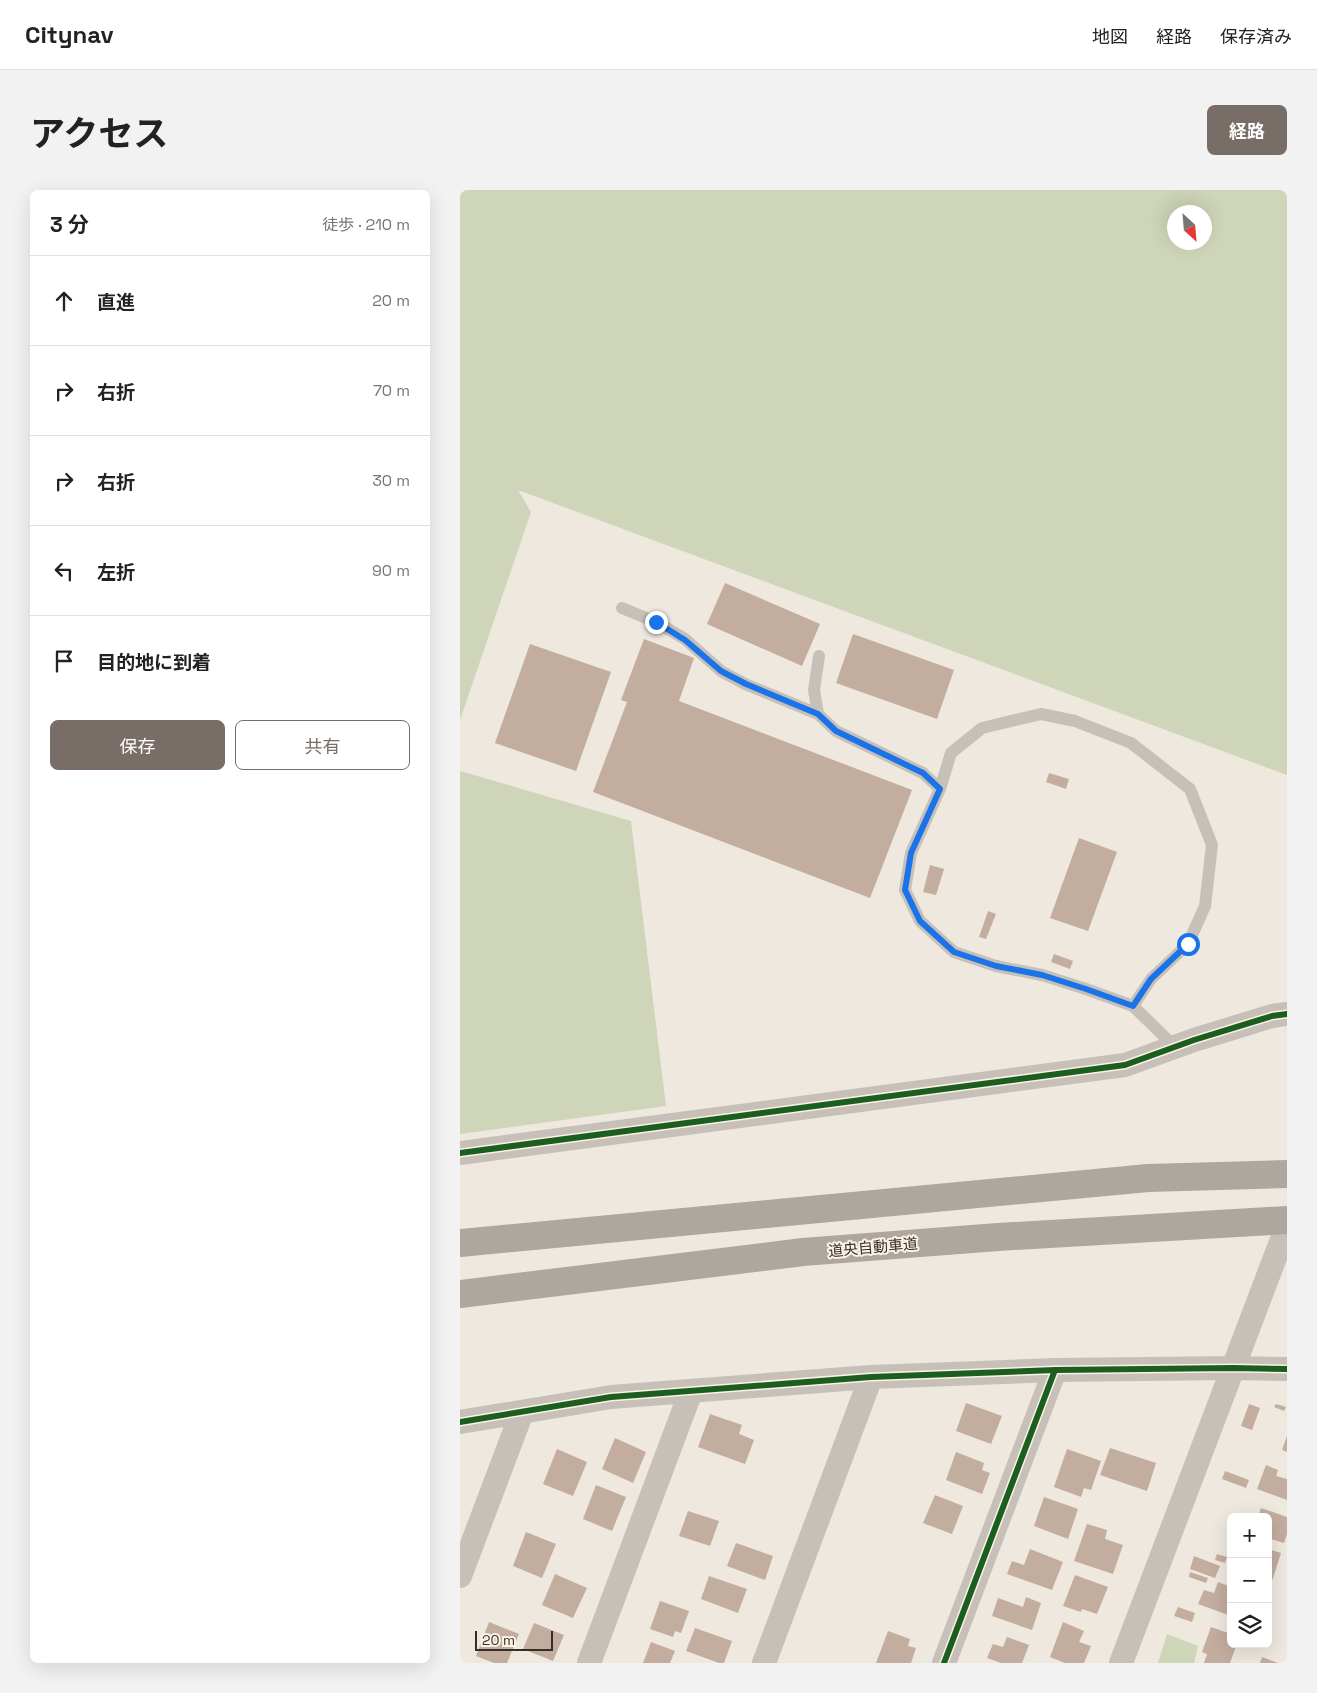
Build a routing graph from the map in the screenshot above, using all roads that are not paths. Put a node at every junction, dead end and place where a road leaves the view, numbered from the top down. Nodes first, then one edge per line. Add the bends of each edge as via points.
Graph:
1 (622, 608) dead end
2 (819, 656) dead end
3 (818, 714) junction
4 (940, 789) junction
5 (1133, 1006) junction
6 (1287, 1014) edge
7 (1175, 1047) junction
8 (460, 1153) edge
9 (1287, 1174) edge
10 (1287, 1220) edge
11 (1287, 1226) edge
12 (460, 1243) edge
13 (803, 1252) junction
14 (460, 1294) edge
15 (460, 1311) edge
16 (1233, 1368) junction
17 (1287, 1369) edge
18 (1056, 1370) junction
19 (871, 1377) junction
20 (691, 1390) junction
21 (522, 1412) junction
22 (460, 1422) edge
23 (460, 1576) edge
24 (590, 1663) edge
25 (764, 1663) edge
26 (944, 1663) edge
27 (1122, 1663) edge

1 - 3 lane via 656,622 685,640 721,671
2 - 3 lane via 814,690
3 - 4 lane via 836,731 923,773
4 - 5 lane via 911,853 906,881 905,890 920,921 954,952 996,966 1042,975
4 - 5 lane via 951,753 982,728 1041,714 1075,721 1131,743 1190,789 1212,846 1205,906 1188,944 1151,979
5 - 7 lane
6 - 7 street
7 - 8 street via 1126,1064
9 - 12 highway via 1148,1178
10 - 13 highway, 道央自動車道
11 - 16 street
13 - 14 highway, 道央自動車道
13 - 15 highway
16 - 17 street
16 - 18 street
16 - 27 street
18 - 19 street
18 - 26 street
19 - 20 street
19 - 25 street
20 - 21 street via 611,1397
20 - 24 street
21 - 22 street
21 - 23 street

